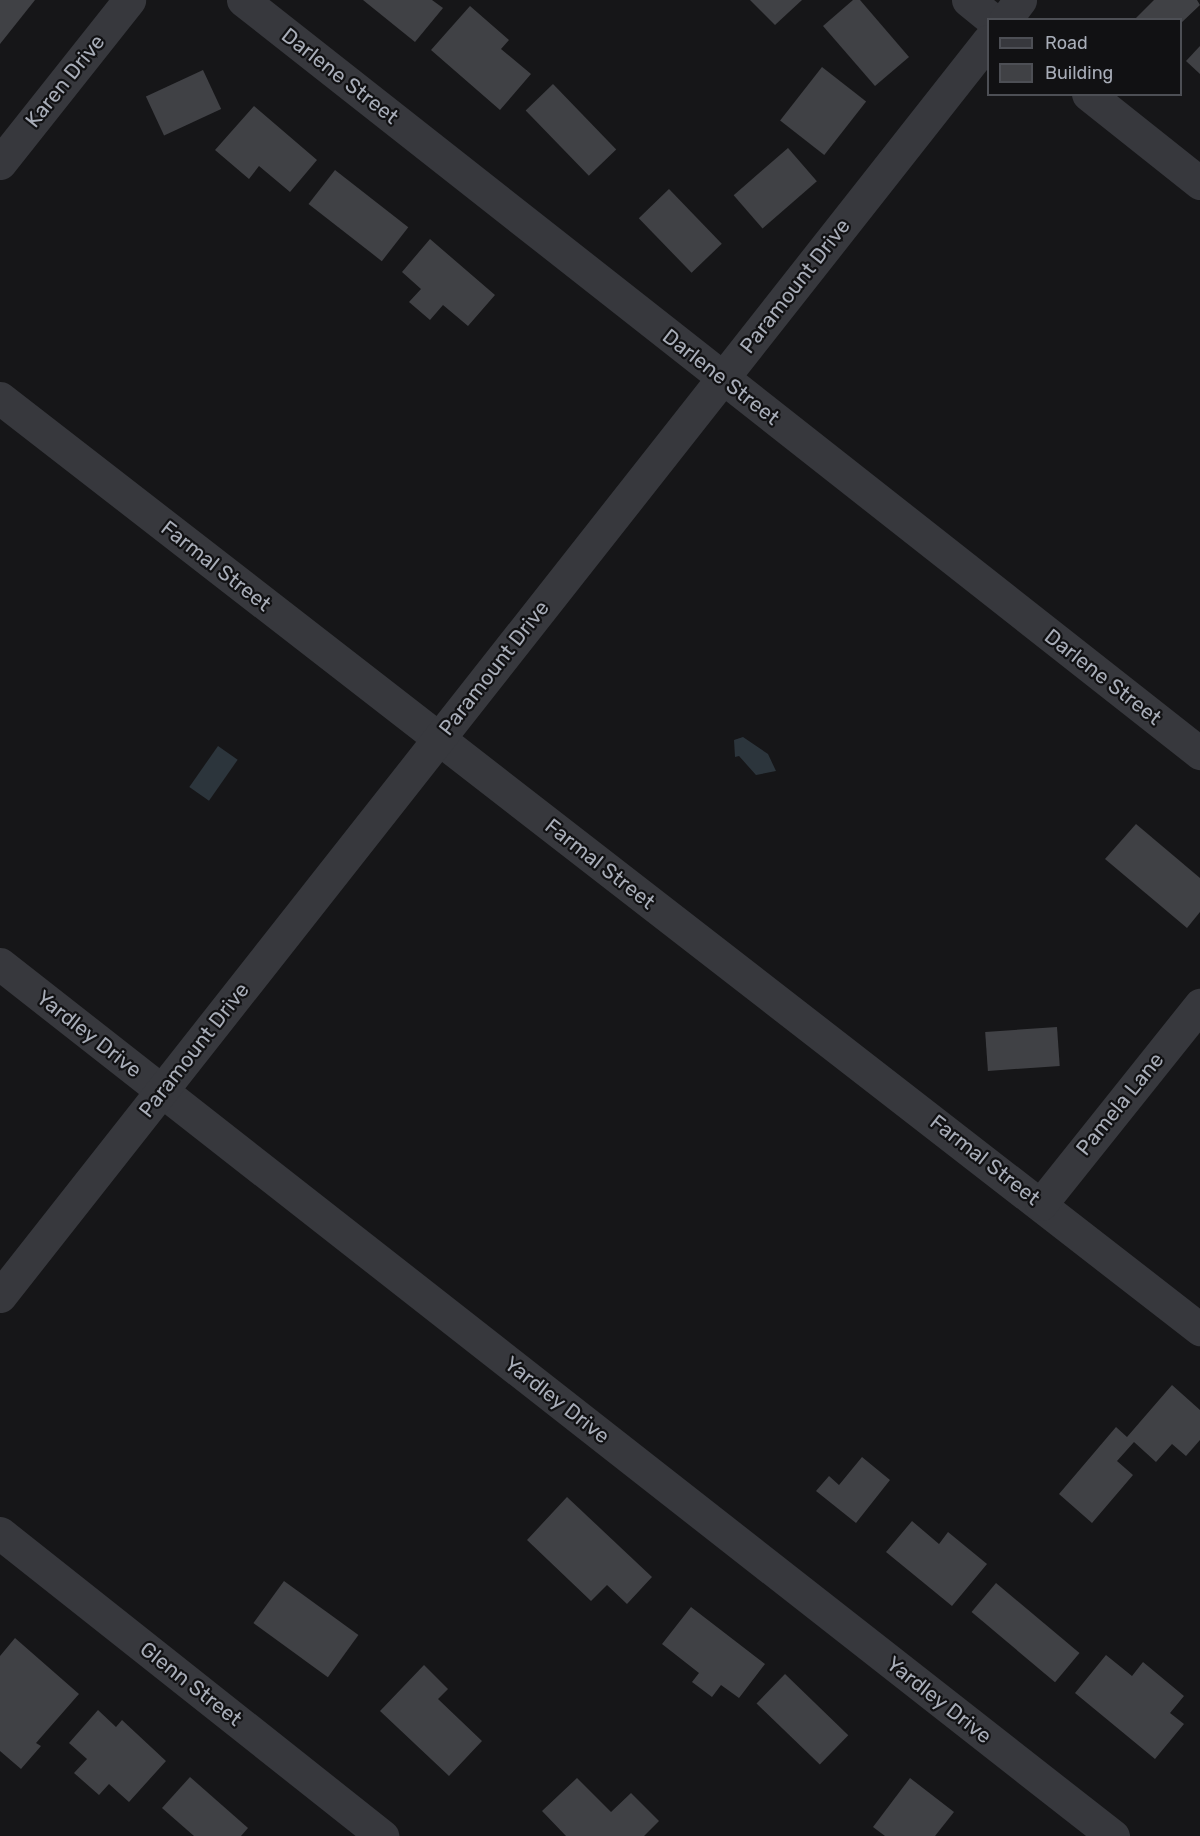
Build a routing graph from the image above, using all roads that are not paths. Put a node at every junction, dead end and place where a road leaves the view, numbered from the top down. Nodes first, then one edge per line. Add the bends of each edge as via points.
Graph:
1 (129, 0) edge
2 (243, 0) edge
3 (968, 0) edge
4 (1020, 0) edge
5 (990, 18) edge
6 (1006, 18) edge
7 (987, 41) edge
8 (1091, 96) edge
9 (0, 163) edge
10 (1200, 183) edge
11 (723, 378) junction
12 (0, 398) edge
13 (438, 739) junction
14 (1200, 753) edge
15 (0, 964) edge
16 (1200, 1005) edge
17 (162, 1091) junction
18 (1041, 1204) junction
19 (0, 1296) edge
20 (1200, 1329) edge
21 (0, 1533) edge
22 (382, 1836) edge
23 (1113, 1836) edge

1 - 9 street, Karen Drive
2 - 11 street, Darlene Street
3 - 5 street
4 - 6 street
7 - 11 street, Paramount Drive
8 - 10 street
11 - 13 street, Paramount Drive
11 - 14 street, Darlene Street
12 - 13 street, Farmal Street
13 - 17 street, Paramount Drive
13 - 18 street, Farmal Street
15 - 17 street, Yardley Drive
16 - 18 street, Pamela Lane
17 - 19 street, Paramount Drive
17 - 23 street, Yardley Drive
18 - 20 street, Farmal Street
21 - 22 street, Glenn Street

